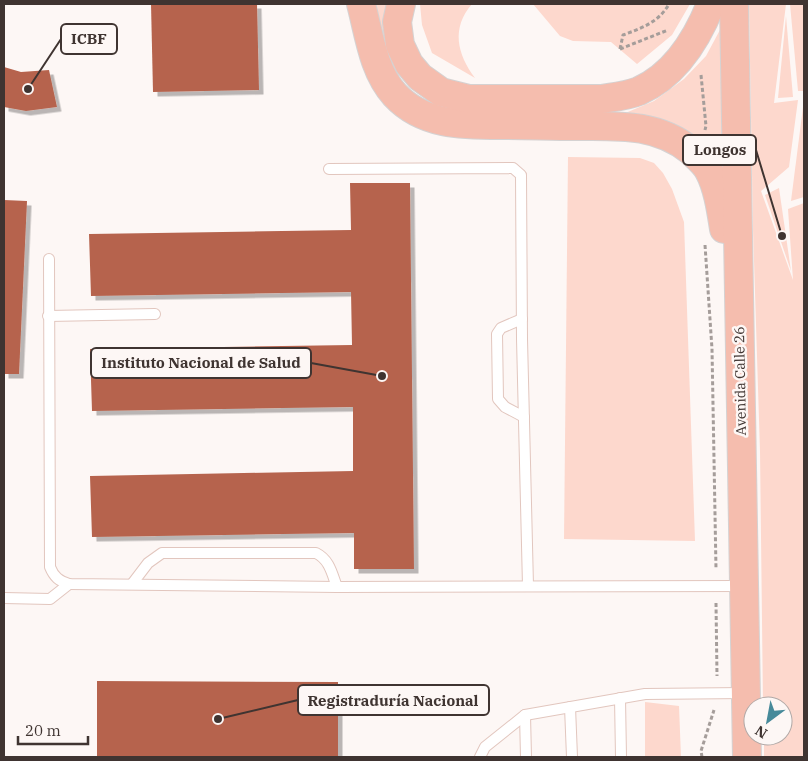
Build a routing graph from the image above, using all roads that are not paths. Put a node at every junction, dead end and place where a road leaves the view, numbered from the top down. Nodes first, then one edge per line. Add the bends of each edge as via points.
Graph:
1 (361, 4) edge
2 (401, 4) edge
3 (711, 4) edge
4 (734, 4) edge
5 (329, 169) dead end
6 (49, 259) dead end
7 (155, 314) dead end
8 (738, 314) junction
9 (48, 316) junction
10 (522, 319) junction
11 (524, 417) junction
12 (69, 584) junction
13 (132, 584) junction
14 (528, 586) junction
15 (744, 586) junction
16 (337, 587) junction
17 (4, 598) edge
18 (746, 693) junction
19 (620, 698) junction
20 (570, 707) junction
21 (525, 715) junction
22 (480, 757) edge
23 (526, 757) edge
24 (572, 757) edge
25 (621, 757) edge
26 (747, 757) edge

1 - 8 main road via 384,82 419,114 466,125 634,127 665,134 685,146 708,170 716,189
2 - 3 main road via 397,22 400,45 409,64 420,77 441,92 469,99 601,99 639,91 678,62 684,34
4 - 8 main road, Avenida Calle 26
5 - 10 lane via 513,168 518,171 521,175
6 - 9 lane
7 - 9 lane
8 - 15 main road, Avenida Calle 26
9 - 12 lane via 50,567 58,579
10 - 11 lane
10 - 11 lane via 501,328 498,334 498,399 505,407
11 - 14 lane
12 - 13 lane
12 - 17 lane via 50,599
13 - 16 lane
13 - 16 lane via 148,563 162,553 316,554 328,563
14 - 15 lane
14 - 16 lane
15 - 18 main road, Avenida Calle 26
18 - 19 lane via 645,694
18 - 26 main road, Avenida Calle 26
19 - 20 lane
19 - 25 lane
20 - 21 lane
20 - 24 lane
21 - 22 lane via 485,747
21 - 23 lane

